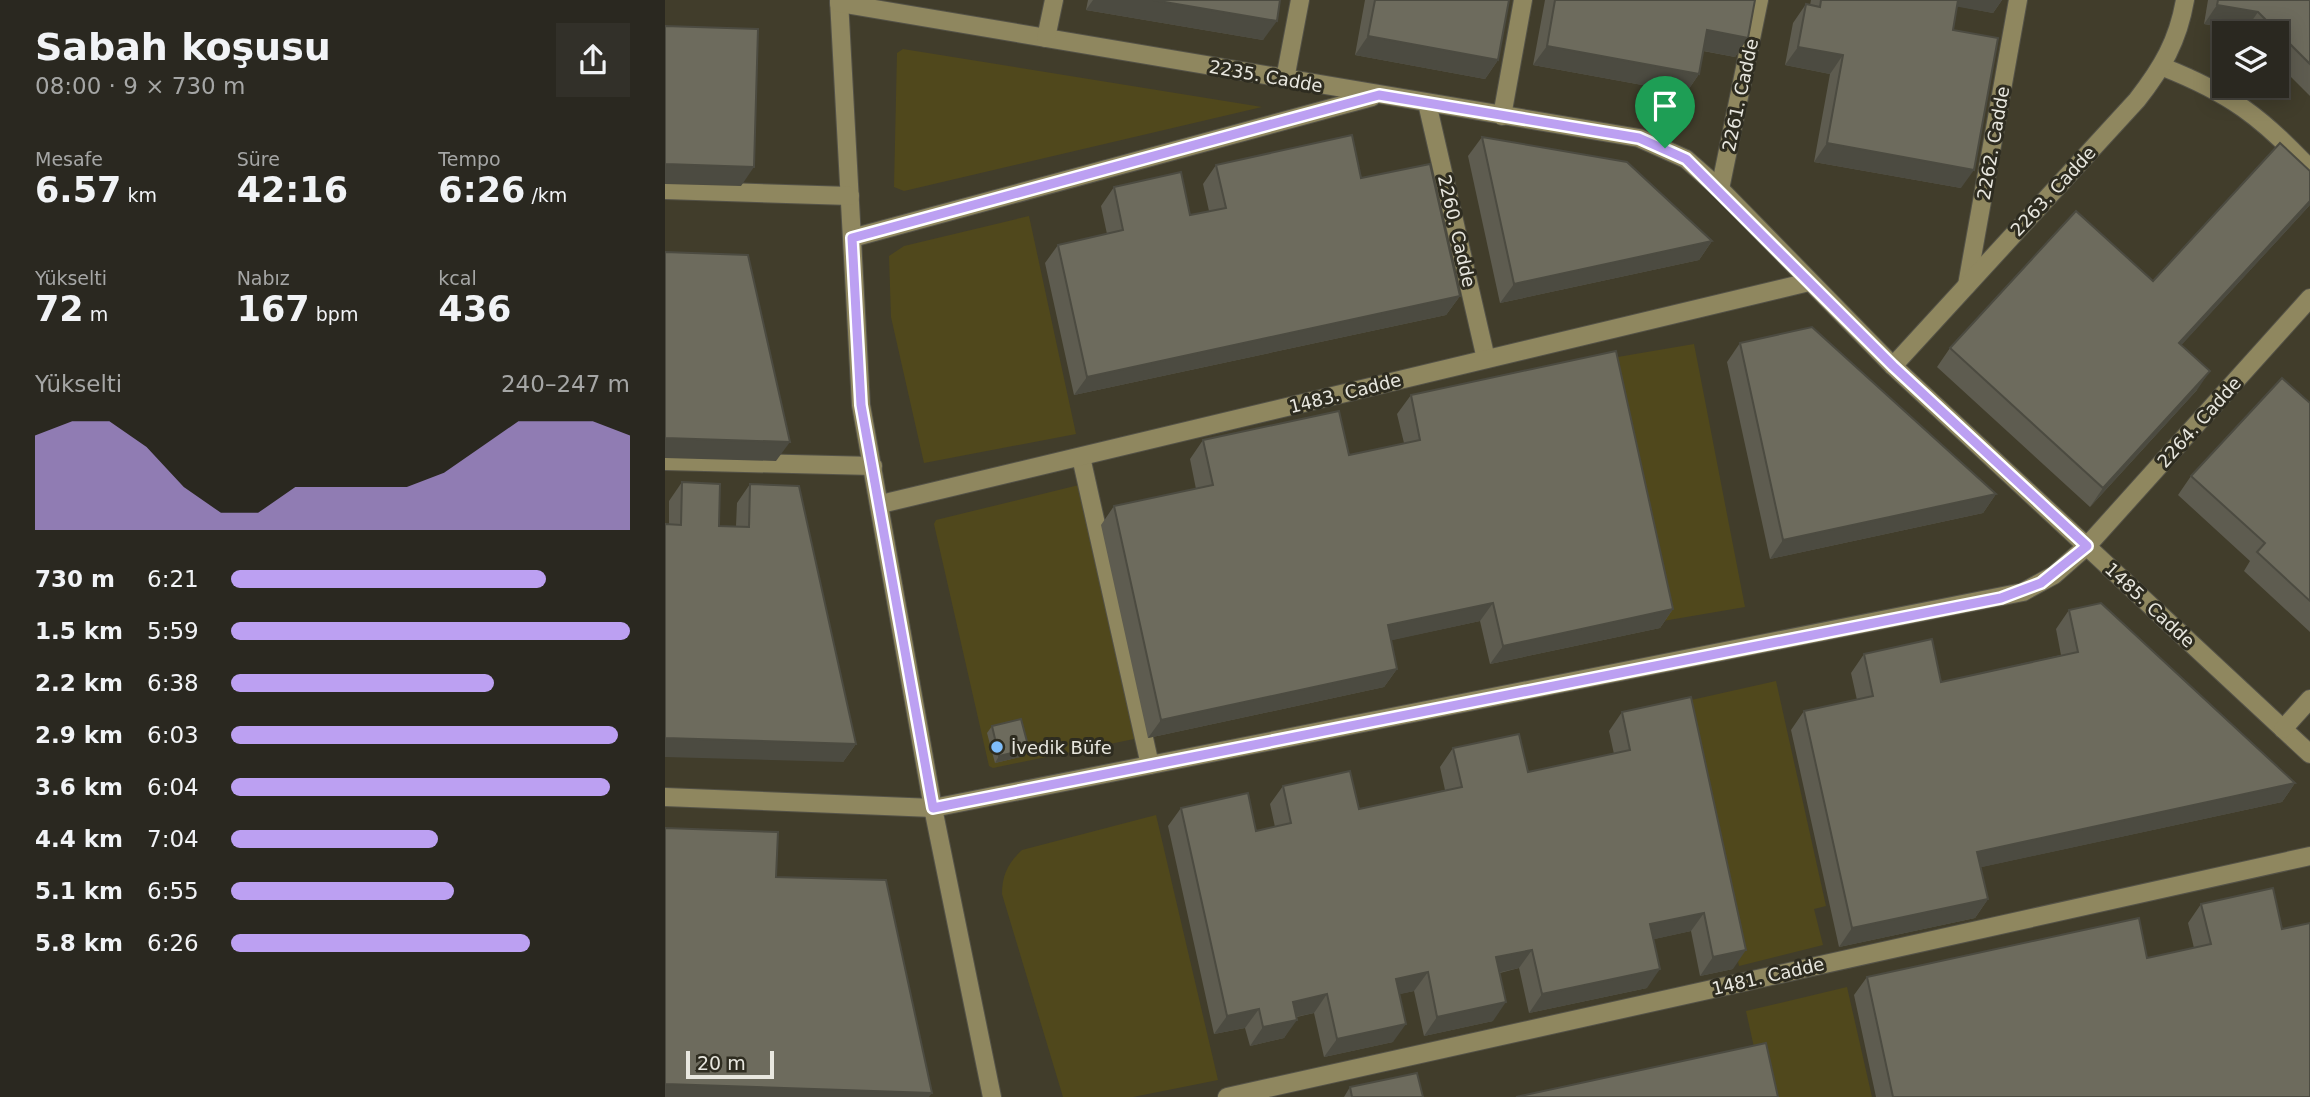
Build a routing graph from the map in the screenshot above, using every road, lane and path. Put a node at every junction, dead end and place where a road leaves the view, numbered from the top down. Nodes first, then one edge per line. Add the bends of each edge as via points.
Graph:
1 (1054, 0) edge
2 (1300, 0) edge
3 (1523, 0) edge
4 (1759, 0) edge
5 (2018, 0) edge
6 (2185, 0) edge
7 (839, 1) edge
8 (1046, 38) junction
9 (2163, 67) junction
10 (1285, 79) junction
11 (1379, 95) junction
12 (1427, 103) junction
13 (1503, 116) junction
14 (2310, 169) edge
15 (1720, 189) junction
16 (665, 190) edge
17 (850, 196) junction
18 (852, 238) junction
19 (1809, 282) junction
20 (1967, 285) junction
21 (2310, 299) edge
22 (1486, 359) junction
23 (1893, 366) junction
24 (1081, 457) junction
25 (665, 461) edge
26 (873, 467) junction
27 (881, 504) junction
28 (2087, 546) junction
29 (2310, 699) edge
30 (2283, 729) junction
31 (2310, 754) edge
32 (1150, 765) junction
33 (665, 797) edge
34 (933, 808) junction
35 (2310, 856) edge
36 (992, 1097) edge
37 (1227, 1097) edge

1 - 8 street
2 - 10 street
3 - 13 street
4 - 15 street, 2261. Cadde
5 - 20 street, 2262. Cadde
6 - 9 street, 2263. Cadde via 2175,43
7 - 8 street, 2235. Cadde
7 - 17 street
8 - 10 street, 2235. Cadde
9 - 14 street via 2238,102
9 - 20 street, 2263. Cadde
10 - 11 street, 2235. Cadde
11 - 12 street, 2235. Cadde
11 - 18 street
12 - 13 street, 2235. Cadde
12 - 22 street, 2260. Cadde
13 - 15 street, 2235. Cadde via 1639,138 1686,159
15 - 19 street, 1485. Cadde
16 - 17 street
17 - 18 street
18 - 26 street via 861,405
19 - 22 street, 1483. Cadde
19 - 23 street, 1485. Cadde
20 - 23 street, 2263. Cadde
21 - 28 street, 2264. Cadde
22 - 24 street, 1483. Cadde
23 - 28 street, 1485. Cadde
24 - 27 street, 1483. Cadde
24 - 32 street
25 - 26 street
26 - 27 street
27 - 34 street
28 - 30 street, 1485. Cadde
28 - 32 street, 2264. Cadde via 2041,583 2001,598
29 - 30 street
30 - 31 street, 1485. Cadde
32 - 34 street, 2264. Cadde
33 - 34 street, 2264. Cadde
34 - 36 street
35 - 37 street, 1481. Cadde

